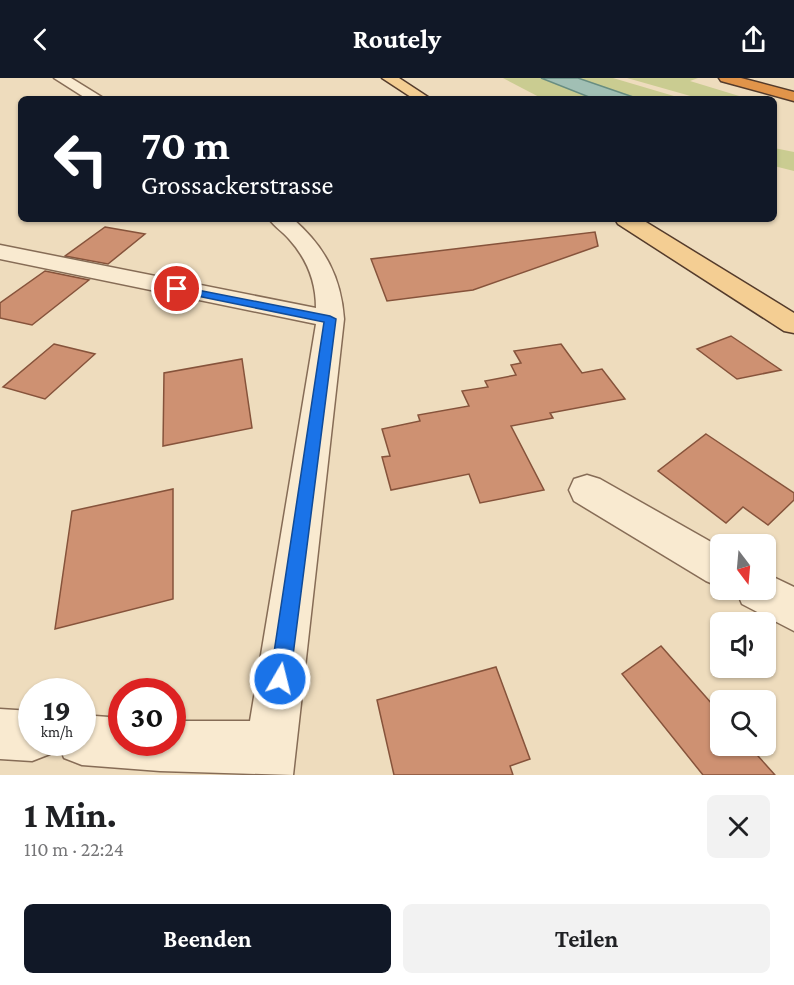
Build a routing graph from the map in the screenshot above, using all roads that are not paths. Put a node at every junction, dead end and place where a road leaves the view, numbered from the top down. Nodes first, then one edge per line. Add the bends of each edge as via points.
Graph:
1 (61, 78) edge
2 (389, 78) edge
3 (726, 78) edge
4 (93, 96) edge
5 (419, 96) edge
6 (794, 97) edge
7 (283, 222) edge
8 (631, 222) edge
9 (0, 252) edge
10 (330, 319) junction
11 (794, 325) edge
12 (586, 490) dead end
13 (710, 562) edge
14 (0, 734) edge
15 (18, 735) edge
16 (96, 741) edge
17 (268, 761) edge

1 - 4 street
2 - 5 main road
3 - 6 highway
7 - 10 street via 307,246 323,270 330,292
8 - 11 main road
9 - 10 street
10 - 17 street
12 - 13 street
14 - 15 street
16 - 17 street

